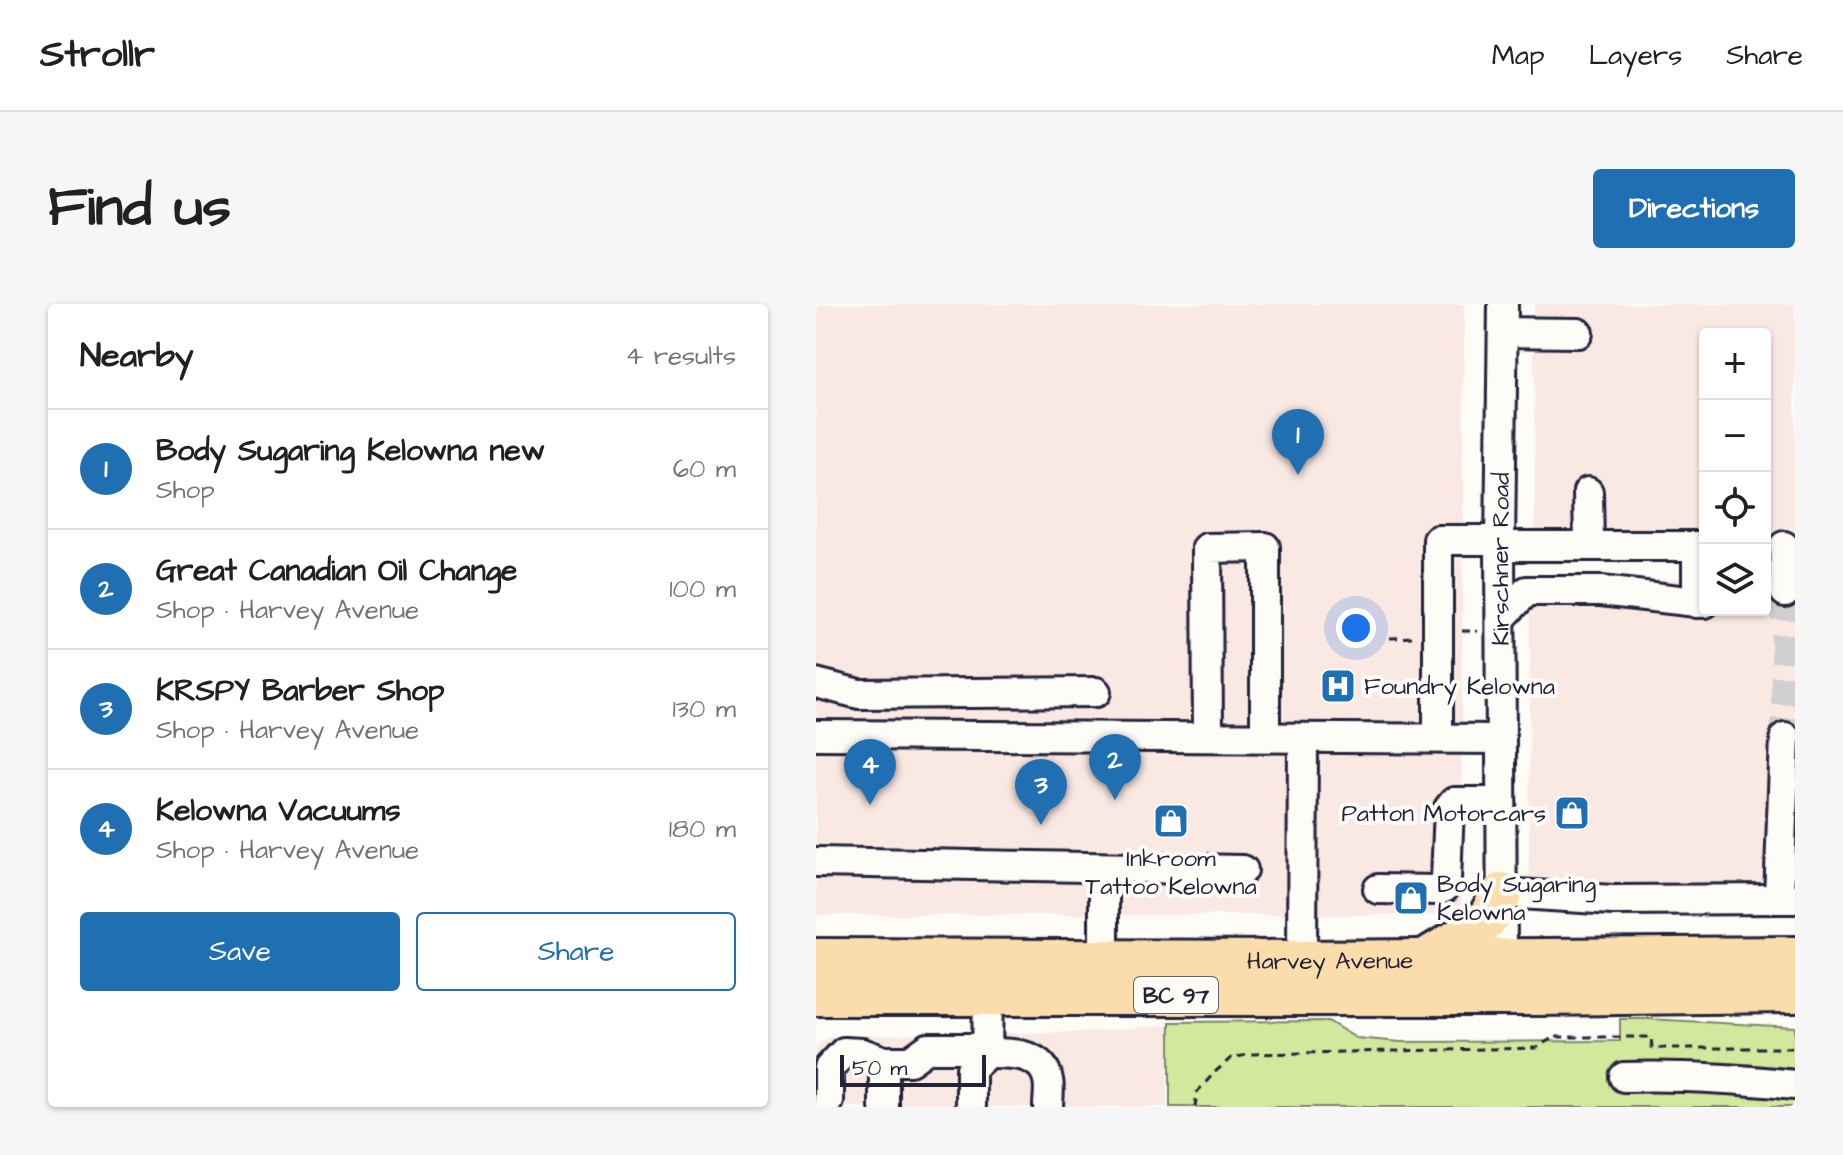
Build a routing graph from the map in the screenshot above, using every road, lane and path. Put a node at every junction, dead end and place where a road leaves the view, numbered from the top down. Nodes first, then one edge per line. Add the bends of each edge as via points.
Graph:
1 (1503, 318) edge
2 (1578, 333) dead end
3 (1588, 492) dead end
4 (1500, 543) junction
5 (1595, 546) junction
6 (1699, 546) edge
7 (1781, 546) edge
8 (1601, 591) junction
9 (1785, 592) tunnel mouth
10 (1699, 603) edge
11 (1489, 625) junction
12 (1454, 631) dead end
13 (1424, 636) dead end
14 (1390, 638) dead end
15 (816, 683) edge
16 (1096, 692) dead end
17 (816, 735) edge
18 (1208, 737) junction
19 (1265, 737) junction
20 (1785, 737) tunnel mouth
21 (1303, 738) junction
22 (1438, 738) junction
23 (1501, 739) junction
24 (1501, 802) junction
25 (816, 862) edge
26 (1104, 868) junction
27 (1243, 870) dead end
28 (1378, 889) dead end
29 (1502, 893) junction
30 (1787, 899) edge
31 (826, 951) edge
32 (1795, 957) edge
33 (1502, 958) junction
34 (1426, 959) junction
35 (1104, 960) junction
36 (1302, 961) junction
37 (1776, 992) edge
38 (1473, 994) junction
39 (816, 995) edge
40 (878, 995) junction
41 (988, 995) junction
42 (1795, 1004) edge
43 (816, 1025) edge
44 (1795, 1048) edge
45 (987, 1050) junction
46 (884, 1061) junction
47 (1624, 1077) dead end
48 (1795, 1085) edge
49 (829, 1101) dead end
50 (884, 1107) edge
51 (971, 1107) edge
52 (1048, 1107) edge
53 (1195, 1107) edge

1 - 2 street
1 - 4 street, Kirschner Road
3 - 5 street
4 - 5 street
4 - 11 street, Kirschner Road
4 - 22 street via 1438,540
5 - 6 street
5 - 8 street
7 - 9 street
8 - 10 street
8 - 11 street via 1527,591
11 - 12 path
11 - 23 street, Kirschner Road
13 - 14 path
15 - 16 street via 859,694
17 - 18 street
18 - 19 street
18 - 19 street via 1207,548 1265,547
19 - 21 street
20 - 30 street
21 - 22 street
21 - 36 street
22 - 23 street
23 - 24 street, Kirschner Road
24 - 28 street via 1454,802 1449,808 1444,888
24 - 29 street, Kirschner Road
25 - 26 street
26 - 27 street
26 - 35 street
29 - 30 street via 1613,900
29 - 33 street, Kirschner Road
29 - 34 highway via 1480,926
31 - 35 highway, Harvey Avenue / BC 97
32 - 33 highway, Harvey Avenue / BC 97
33 - 34 highway, Harvey Avenue / BC 97
33 - 38 street
34 - 36 highway, Harvey Avenue / BC 97
35 - 36 highway, Harvey Avenue / BC 97
37 - 38 highway, Harvey Avenue / BC 97
37 - 42 highway, Harvey Avenue
38 - 41 highway, Harvey Avenue / BC 97
39 - 40 highway, Harvey Avenue / BC 97
40 - 41 highway, Harvey Avenue / BC 97
40 - 43 highway
41 - 45 street
44 - 53 path via 1652,1048 1651,1037 1554,1037 1536,1048 1253,1054 1231,1058 1215,1072 1197,1092
45 - 46 street via 928,1048 910,1061
45 - 51 street via 971,1069
45 - 52 street via 1036,1060 1048,1078
46 - 49 street via 844,1052 829,1068
46 - 50 street
47 - 48 street via 1731,1078

